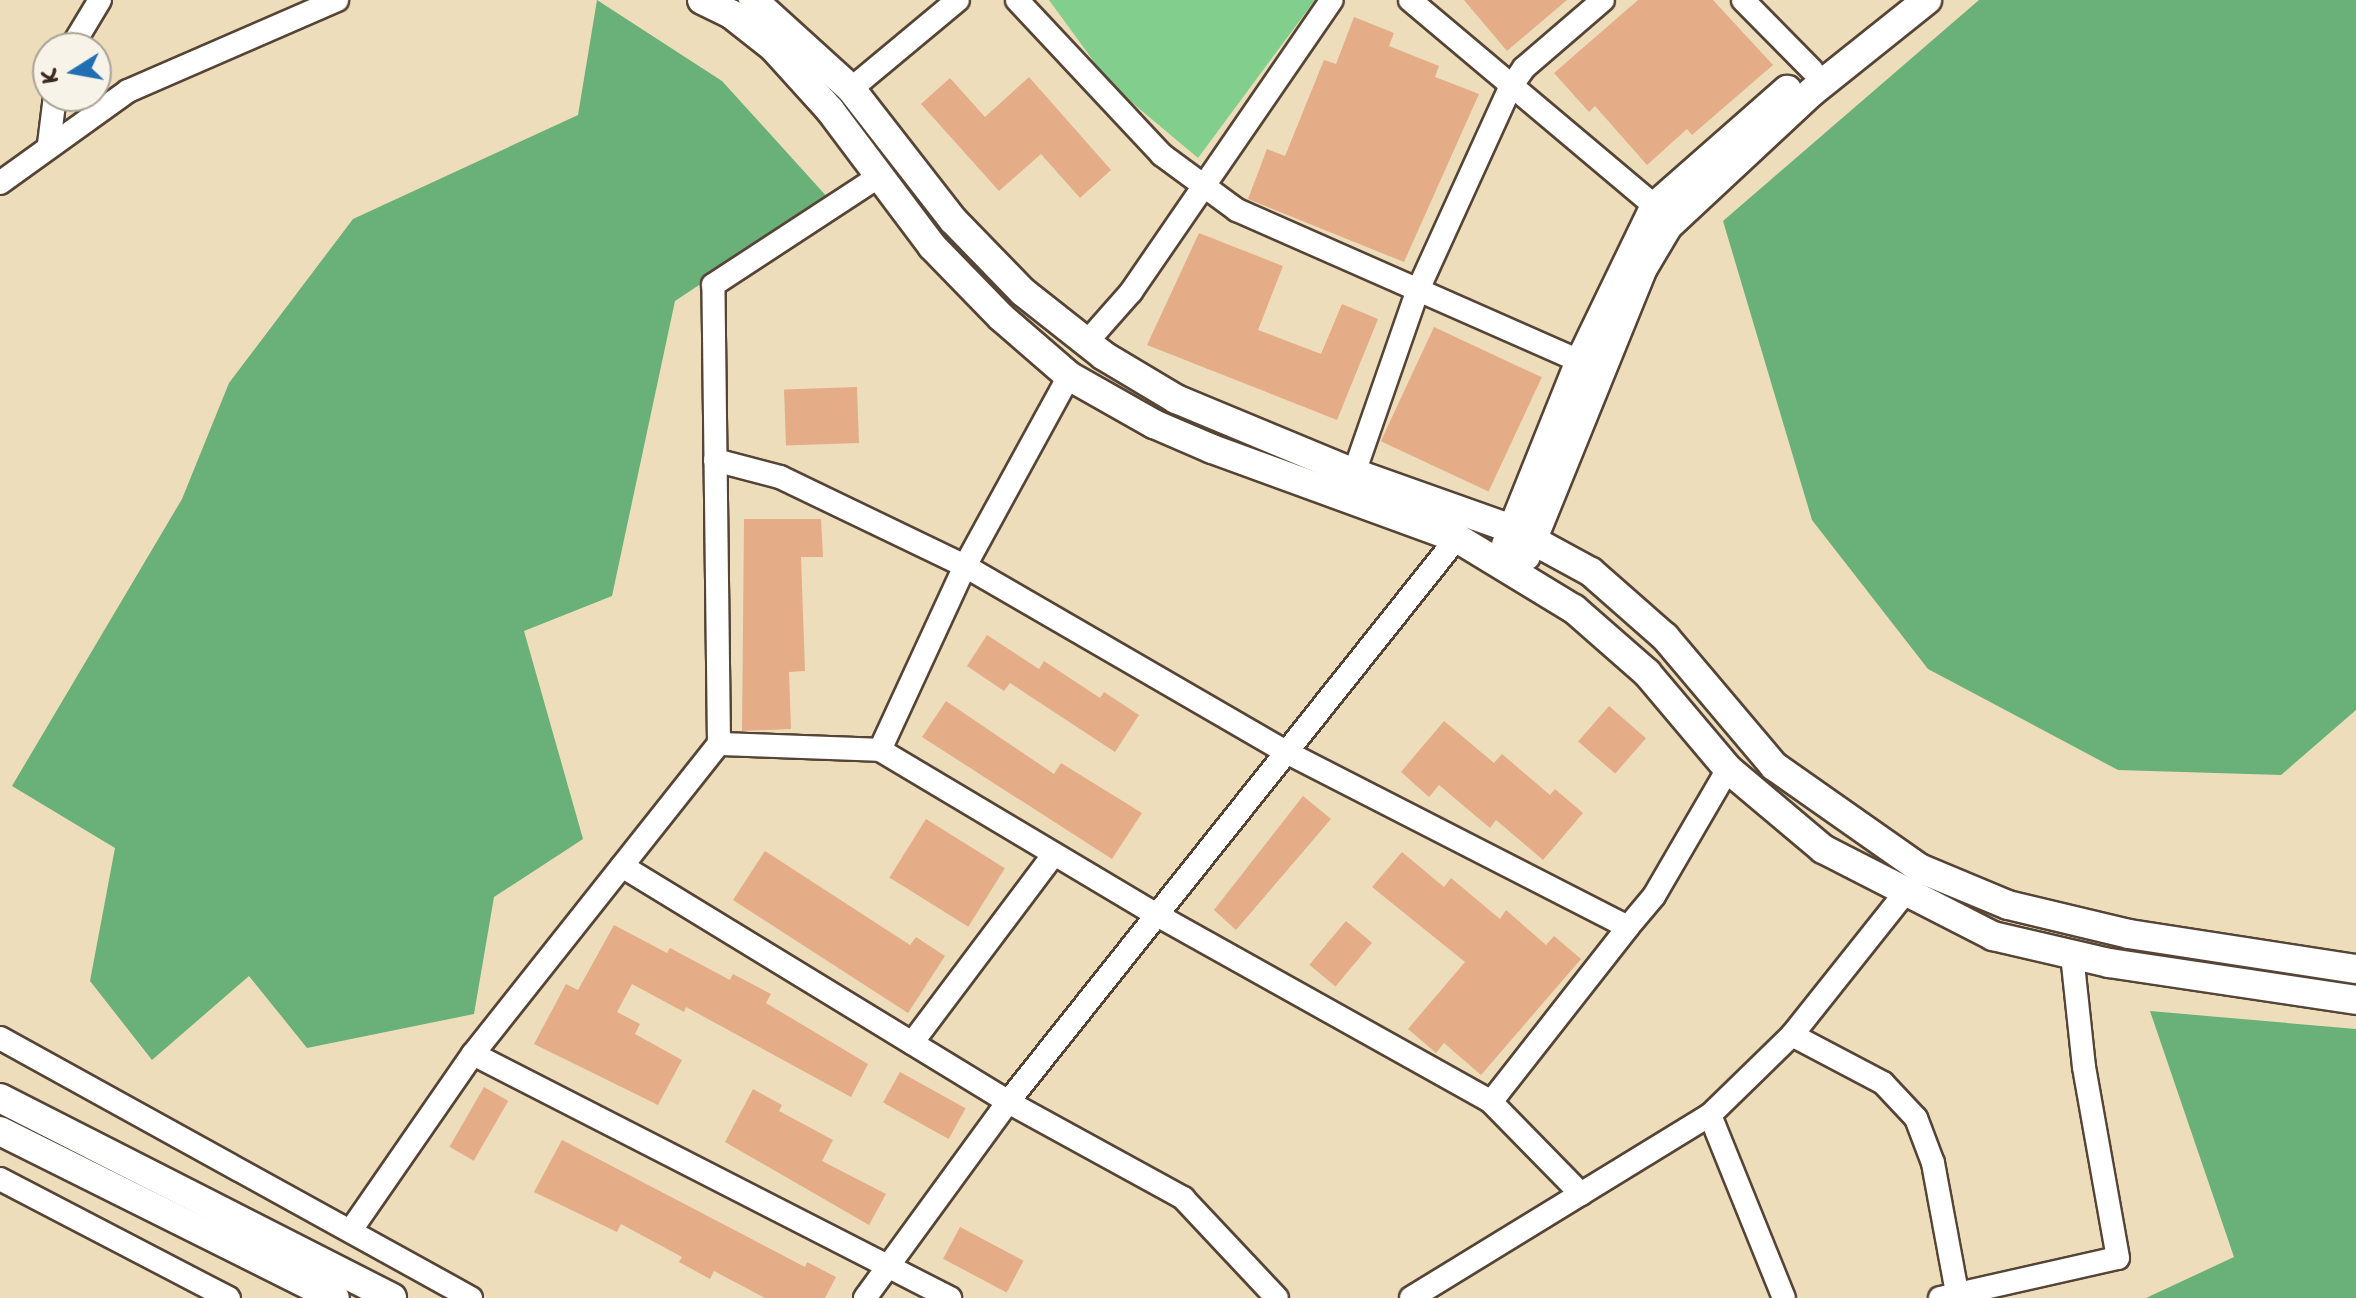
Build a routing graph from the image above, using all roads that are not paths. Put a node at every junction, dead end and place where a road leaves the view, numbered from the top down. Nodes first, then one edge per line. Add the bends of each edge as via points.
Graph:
1 (100, 0) edge
2 (337, 0) edge
3 (702, 0) edge
4 (753, 0) edge
5 (958, 0) edge
6 (1017, 0) edge
7 (1332, 0) edge
8 (1410, 0) edge
9 (1603, 0) edge
10 (1743, 0) edge
11 (1896, 0) edge
12 (1927, 0) edge
13 (81, 32) edge
14 (1812, 70) junction
15 (1510, 88) junction
16 (851, 89) junction
17 (53, 112) edge
18 (49, 144) junction
19 (881, 175) junction
20 (0, 183) edge
21 (1204, 186) junction
22 (1655, 206) junction
23 (1417, 292) junction
24 (1086, 343) junction
25 (1580, 361) junction
26 (1069, 376) junction
27 (715, 460) junction
28 (1354, 473) junction
29 (1522, 535) junction
30 (1457, 538) junction
31 (965, 566) junction
32 (1508, 569) junction
33 (719, 744) junction
34 (880, 750) junction
35 (1286, 752) junction
36 (1728, 769) junction
37 (1054, 854) junction
38 (622, 866) junction
39 (1905, 893) junction
40 (1157, 915) junction
41 (1628, 927) junction
42 (2072, 954) junction
43 (2356, 969) edge
44 (2356, 1000) edge
45 (1792, 1035) junction
46 (0, 1038) edge
47 (912, 1043) junction
48 (473, 1054) junction
49 (0, 1098) edge
50 (1008, 1102) junction
51 (1491, 1102) junction
52 (1710, 1115) junction
53 (0, 1131) edge
54 (0, 1179) edge
55 (1581, 1194) junction
56 (351, 1230) junction
57 (885, 1265) junction
58 (1441, 1290) edge
59 (1949, 1295) edge
60 (229, 1298) edge
61 (335, 1298) edge
62 (392, 1298) edge
63 (471, 1298) edge
64 (865, 1298) edge
65 (950, 1298) edge
66 (1277, 1298) edge
67 (1411, 1298) edge
68 (1784, 1298) edge

1 - 13 street
2 - 18 street via 128,91
3 - 19 street via 731,14 774,48
4 - 16 street
5 - 16 street
6 - 21 street via 1162,155
7 - 21 street
8 - 15 street
9 - 15 street via 1524,68
10 - 14 street
11 - 14 street
12 - 29 street via 1813,91 1668,226 1643,268
14 - 22 street via 1719,145
15 - 22 street
15 - 23 street
16 - 24 street via 953,220 1023,292
17 - 18 street
18 - 20 street
19 - 26 street via 932,246 1001,317
19 - 27 street via 713,285
21 - 23 street via 1237,210
21 - 24 street via 1131,292
22 - 25 street
23 - 25 street
23 - 28 street
24 - 28 street via 1176,399
25 - 29 street
26 - 30 street via 1154,424 1212,449
26 - 31 street
27 - 31 street via 780,477
27 - 33 street
28 - 29 street
29 - 32 street
29 - 43 street via 1591,572 1665,637 1774,766 1919,868 2008,905 2129,934
30 - 32 street
30 - 35 street
31 - 34 street
31 - 35 street
32 - 36 street via 1574,609 1647,673
33 - 34 street
33 - 38 street
34 - 37 street
35 - 40 street
35 - 41 street
36 - 39 street via 1823,849
36 - 41 street via 1654,896
37 - 40 street
37 - 47 street
38 - 47 street
38 - 48 street
39 - 42 street via 1993,936
39 - 45 street
40 - 50 street
40 - 51 street
41 - 51 street
42 - 44 street via 2293,994
42 - 59 street via 2084,1067 2118,1258
45 - 52 street
45 - 59 street via 1883,1083 1916,1118 1933,1163
46 - 56 street
47 - 50 street
48 - 56 street
48 - 57 street
49 - 62 street
50 - 57 street
50 - 66 street via 1183,1198
51 - 55 street
52 - 55 street
52 - 68 street
53 - 61 street
54 - 60 street
55 - 58 street
56 - 63 street
57 - 64 street
57 - 65 street
58 - 67 street

